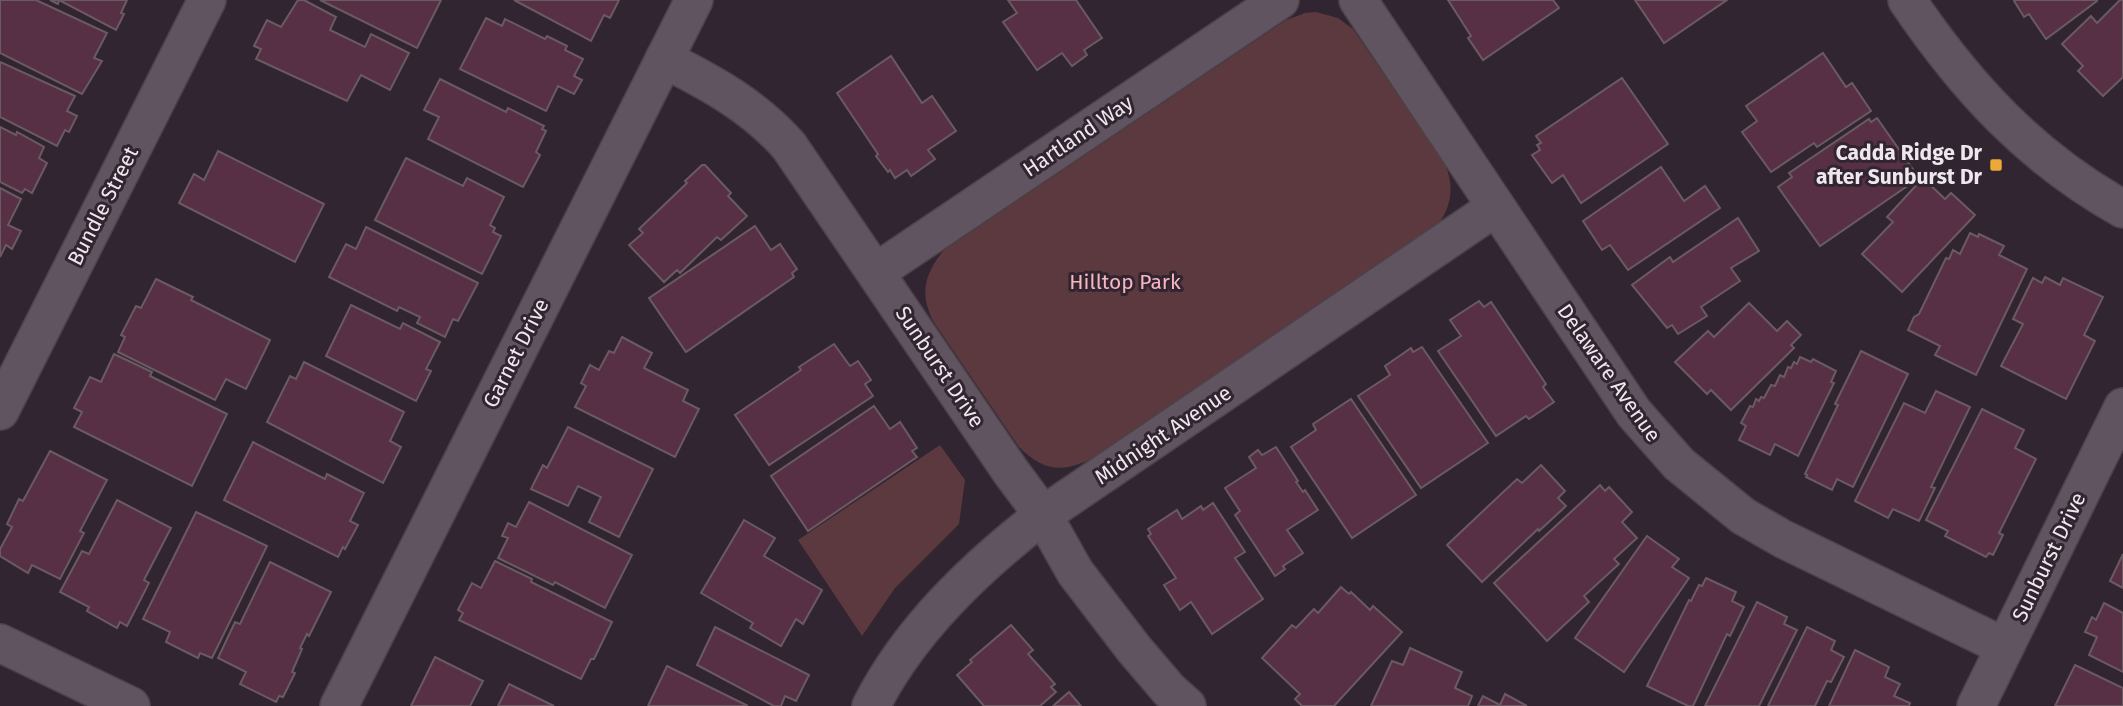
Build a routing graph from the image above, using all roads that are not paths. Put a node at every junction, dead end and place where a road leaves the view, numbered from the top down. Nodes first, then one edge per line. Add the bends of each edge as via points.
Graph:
1 (206, 0) edge
2 (694, 0) edge
3 (1280, 0) edge
4 (1358, 0) edge
5 (1907, 0) edge
6 (664, 59) junction
7 (1496, 207) junction
8 (2123, 209) edge
9 (876, 272) junction
10 (2123, 407) edge
11 (0, 411) edge
12 (1043, 515) junction
13 (0, 643) edge
14 (2005, 647) junction
15 (131, 706) edge
16 (339, 706) edge
17 (871, 706) edge
18 (1187, 706) edge
19 (1976, 706) edge

1 - 11 street, Bundle Street
2 - 6 street, Garnet Drive
3 - 9 street, Hartland Way
4 - 7 street, Delaware Avenue
5 - 8 street via 1956,69 2006,124 2066,173
6 - 9 street, Sunburst Drive via 743,102 776,130
6 - 16 street, Garnet Drive
7 - 12 street, Midnight Avenue
7 - 14 street, Delaware Avenue via 1634,413 1697,481 1764,530
9 - 12 street, Sunburst Drive
10 - 14 street, Sunburst Drive
12 - 17 street, Midnight Avenue via 960,586 904,651
12 - 18 street, Sunburst Drive via 1075,572 1134,649
13 - 15 street
14 - 19 street, Sunburst Drive

